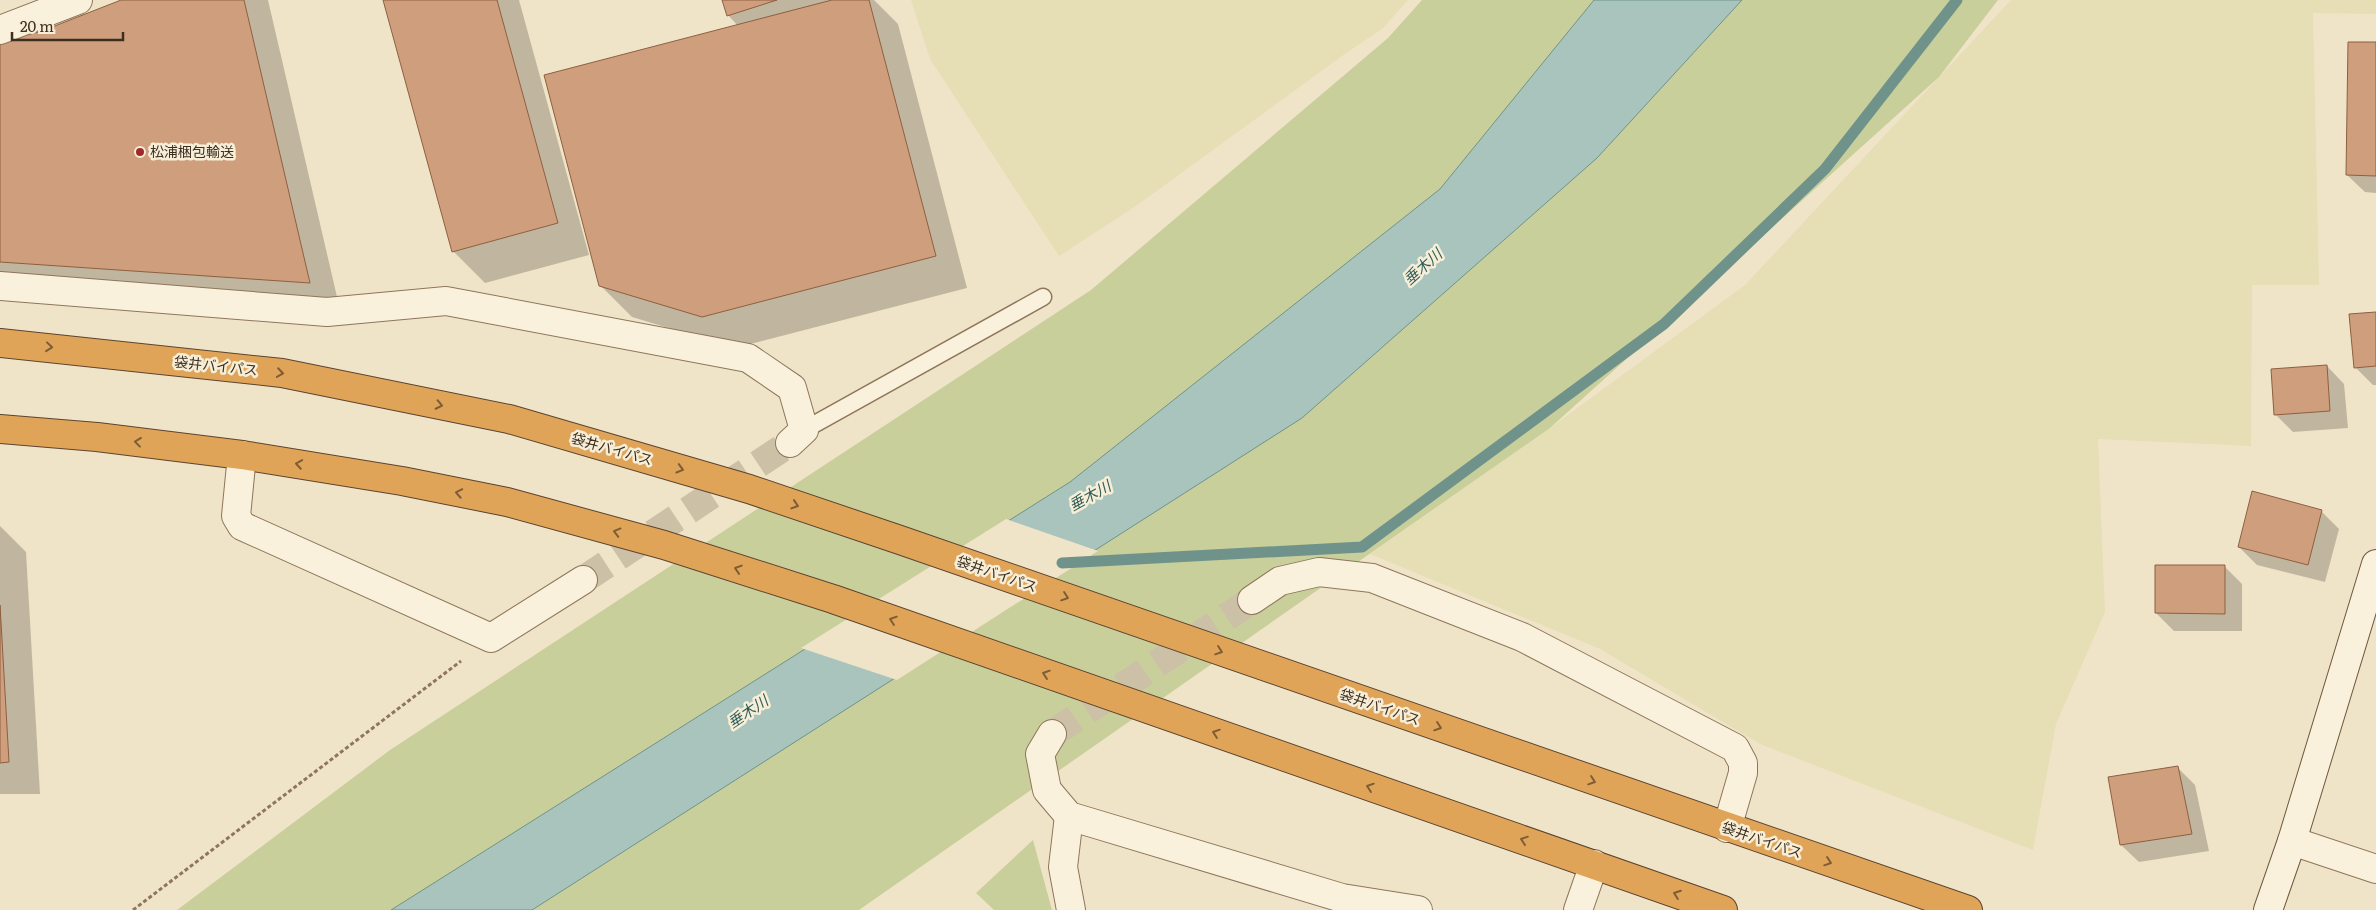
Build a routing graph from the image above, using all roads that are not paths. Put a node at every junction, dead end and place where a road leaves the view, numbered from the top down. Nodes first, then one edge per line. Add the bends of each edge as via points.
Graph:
1 (78, 0) edge
2 (0, 30) edge
3 (0, 286) edge
4 (1044, 297) dead end
5 (0, 344) edge
6 (0, 428) edge
7 (797, 437) joint
8 (242, 455) junction
9 (2376, 564) edge
10 (583, 580) tunnel mouth
11 (1252, 600) tunnel mouth
12 (1052, 734) tunnel mouth
13 (1069, 816) junction
14 (1727, 828) junction
15 (2292, 841) junction
16 (1594, 864) junction
17 (2376, 869) edge
18 (1071, 910) edge
19 (1418, 910) edge
20 (1578, 910) edge
21 (1723, 910) edge
22 (1968, 910) edge
23 (2268, 910) edge

1 - 2 street
3 - 7 street via 327,312 446,301 748,358 792,388
4 - 7 lane
5 -> 14 highway, 袋井バイパス via 282,373 509,420 749,489
8 -> 6 highway via 97,436
8 - 10 street via 236,516 242,526 491,638
16 -> 8 highway via 834,599 664,545 507,502
9 - 15 street
11 - 14 street via 1280,581 1318,572 1372,578 1522,637 1735,748 1743,763 1743,773
12 - 13 street via 1040,754 1047,790
13 - 18 street via 1063,867
13 - 19 street via 1342,898
14 -> 22 highway, 袋井バイパス
15 - 17 street
15 - 23 street
16 - 20 street
21 -> 16 highway

